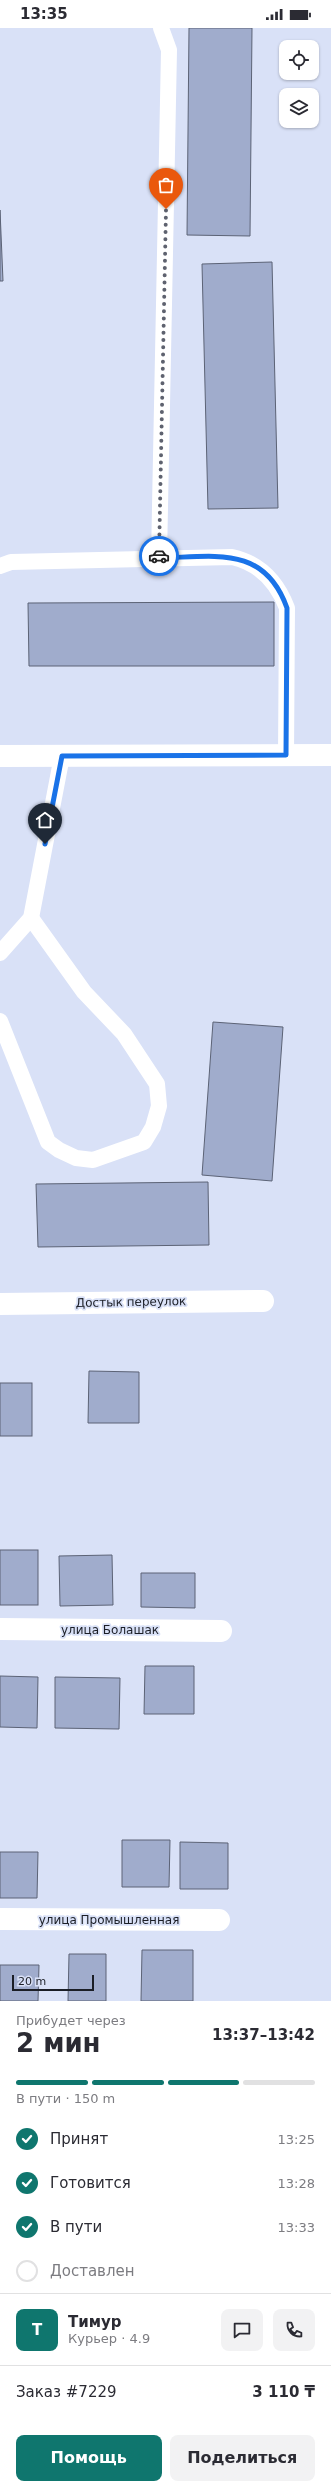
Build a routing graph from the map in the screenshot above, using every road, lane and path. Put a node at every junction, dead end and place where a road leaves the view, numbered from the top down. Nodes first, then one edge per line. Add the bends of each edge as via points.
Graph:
1 (160, 28) edge
2 (159, 558) junction
3 (0, 566) edge
4 (286, 755) junction
5 (331, 755) edge
6 (0, 756) edge
7 (62, 756) junction
8 (31, 918) junction
9 (0, 953) edge
10 (0, 1021) edge
11 (263, 1301) dead end
12 (0, 1304) edge
13 (0, 1629) edge
14 (221, 1631) dead end
15 (0, 1920) edge
16 (219, 1920) dead end

1 - 2 lane via 169,50
2 - 3 lane via 11,562
2 - 4 lane via 232,557 246,560 271,579 282,594 287,608
4 - 5 street
4 - 7 street
6 - 7 street
7 - 8 lane
8 - 9 lane
8 - 10 lane via 84,992 124,1034 157,1084 159,1106 153,1127 144,1142 93,1160 76,1158 48,1142
11 - 12 street, Достык переулок
13 - 14 street, улица Болашак
15 - 16 street, улица Промышленная

